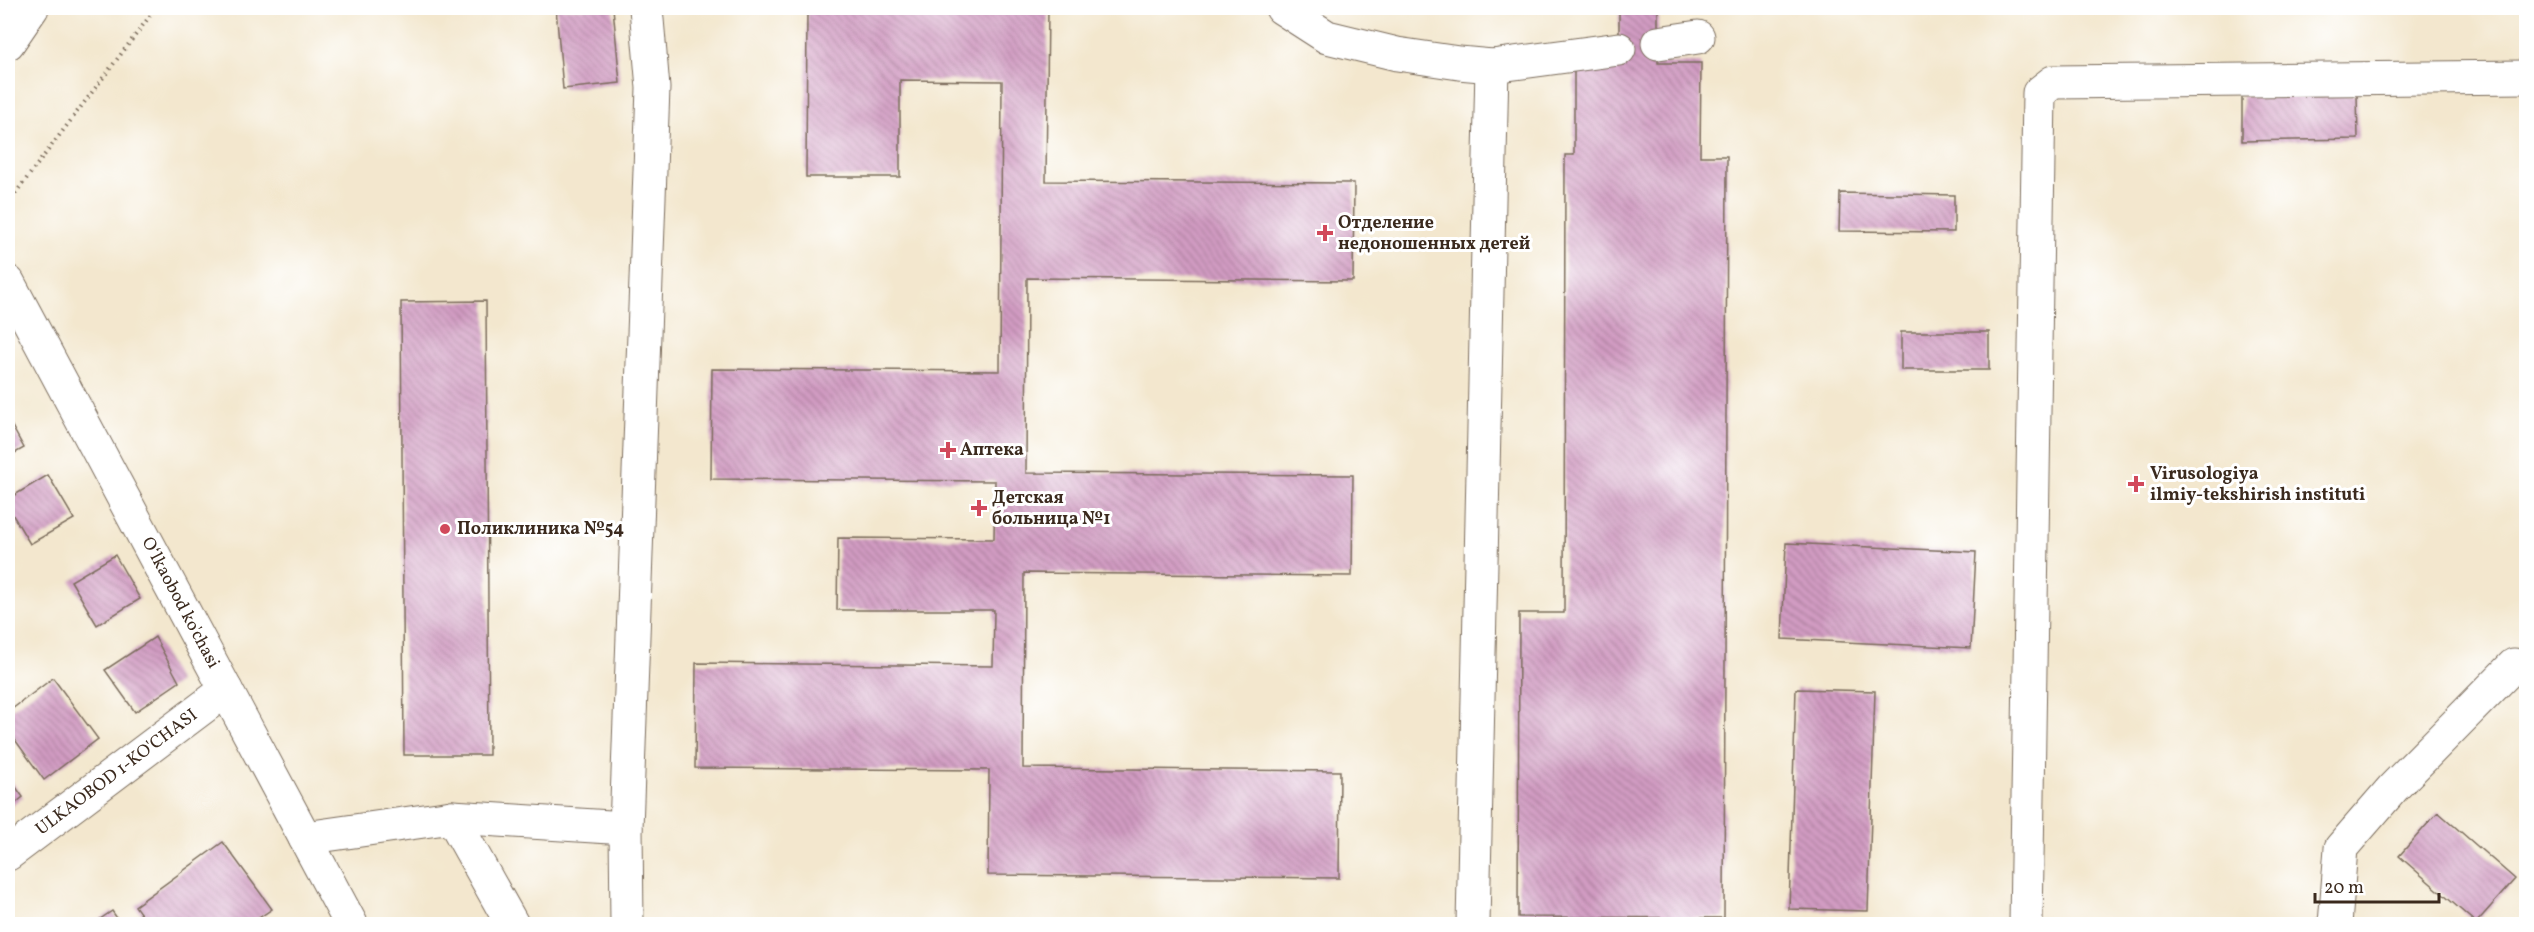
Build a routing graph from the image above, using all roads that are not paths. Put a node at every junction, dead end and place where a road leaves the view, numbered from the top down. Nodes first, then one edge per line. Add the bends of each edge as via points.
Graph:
1 (33, 8) edge
2 (646, 8) edge
3 (1282, 8) edge
4 (1698, 37) dead end
5 (8, 43) edge
6 (1658, 43) dead end
7 (1619, 49) dead end
8 (1492, 66) junction
9 (2526, 77) edge
10 (8, 282) edge
11 (2514, 665) dead end
12 (226, 690) junction
13 (453, 817) junction
14 (626, 828) junction
15 (305, 838) junction
16 (8, 854) edge
17 (351, 924) edge
18 (512, 924) edge
19 (627, 924) edge
20 (1473, 924) edge
21 (2026, 924) edge
22 (2335, 924) edge

1 - 5 street
2 - 14 street via 653,88
3 - 8 street via 1328,37 1397,54
4 - 6 street
7 - 8 street
8 - 20 street
9 - 21 street via 2053,82 2039,93
10 - 12 street, Oʻlkaobod ko'chasi
11 - 22 street via 2393,788 2341,848
12 - 15 street, Oʻlkaobod ko'chasi
12 - 16 street, ULKAOBOD 1-KO'CHASI
13 - 14 street
13 - 15 street
13 - 18 street
14 - 19 street
15 - 17 street, Oʻlkaobod ko'chasi

